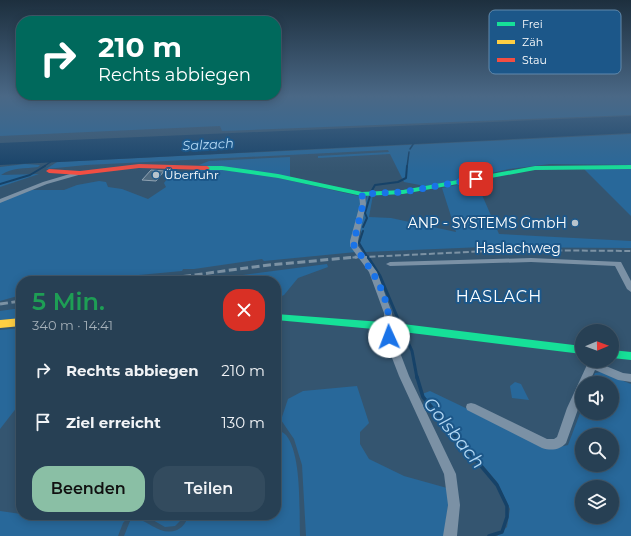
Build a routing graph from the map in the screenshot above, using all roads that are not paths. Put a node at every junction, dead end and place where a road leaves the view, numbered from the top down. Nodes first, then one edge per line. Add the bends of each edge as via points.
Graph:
1 (631, 167) edge
2 (48, 171) dead end
3 (80, 173) junction
4 (362, 194) junction
5 (0, 201) edge
6 (390, 264) dead end
7 (631, 289) edge
8 (281, 317) edge
9 (16, 322) edge
10 (0, 324) edge
11 (391, 326) junction
12 (575, 349) edge
13 (619, 355) edge
14 (631, 356) edge
15 (587, 376) edge
16 (631, 378) edge
17 (575, 401) edge
18 (471, 407) dead end
19 (450, 536) edge

1 - 4 street via 535,168 403,192
2 - 3 street
3 - 4 street via 138,166 222,168 278,176
3 - 5 street via 45,183
4 - 11 street via 363,204 354,246 378,282
6 - 7 street, Haslachweg via 531,260 618,264
8 - 11 street
9 - 10 street
11 - 12 street
11 - 19 street via 389,337 404,376 450,474 454,505
13 - 14 street
15 - 16 street via 591,367 596,366
17 - 18 street via 562,439 553,445 546,444

